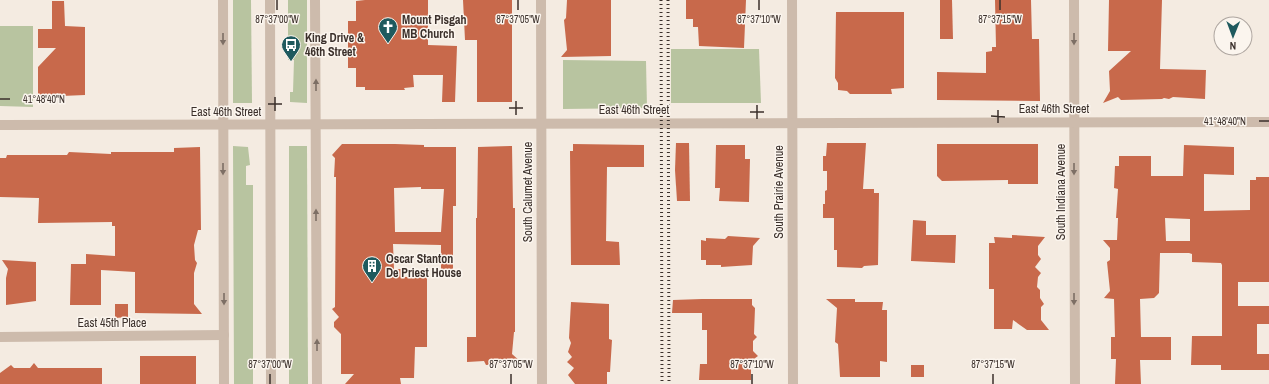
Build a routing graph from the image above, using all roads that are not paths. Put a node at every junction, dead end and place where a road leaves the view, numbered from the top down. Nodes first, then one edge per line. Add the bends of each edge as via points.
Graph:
1 (223, 0) edge
2 (270, 0) edge
3 (316, 0) edge
4 (541, 0) edge
5 (792, 0) edge
6 (1074, 0) edge
7 (1074, 122) junction
8 (1269, 122) edge
9 (792, 123) junction
10 (223, 124) junction
11 (269, 124) junction
12 (316, 124) junction
13 (541, 124) junction
14 (0, 125) edge
15 (224, 335) junction
16 (0, 337) edge
17 (224, 384) edge
18 (271, 384) edge
19 (317, 384) edge
20 (542, 384) edge
21 (793, 384) edge
22 (1075, 384) edge

1 -> 10 street
2 - 11 street
12 -> 3 street
4 - 13 street, South Calumet Avenue
5 - 9 street, South Prairie Avenue
6 -> 7 street, South Indiana Avenue
7 - 8 street, East 46th Street
7 - 9 street, East 46th Street
7 -> 22 street, South Indiana Avenue
9 - 13 street, East 46th Street
9 - 21 street, South Prairie Avenue
10 - 11 street, East 46th Street
10 - 14 street, East 46th Street
10 -> 15 street
11 - 12 street, East 46th Street
11 - 18 street
12 - 13 street, East 46th Street
19 -> 12 street
13 - 20 street, South Calumet Avenue
15 - 16 street, East 45th Place
15 - 17 street

